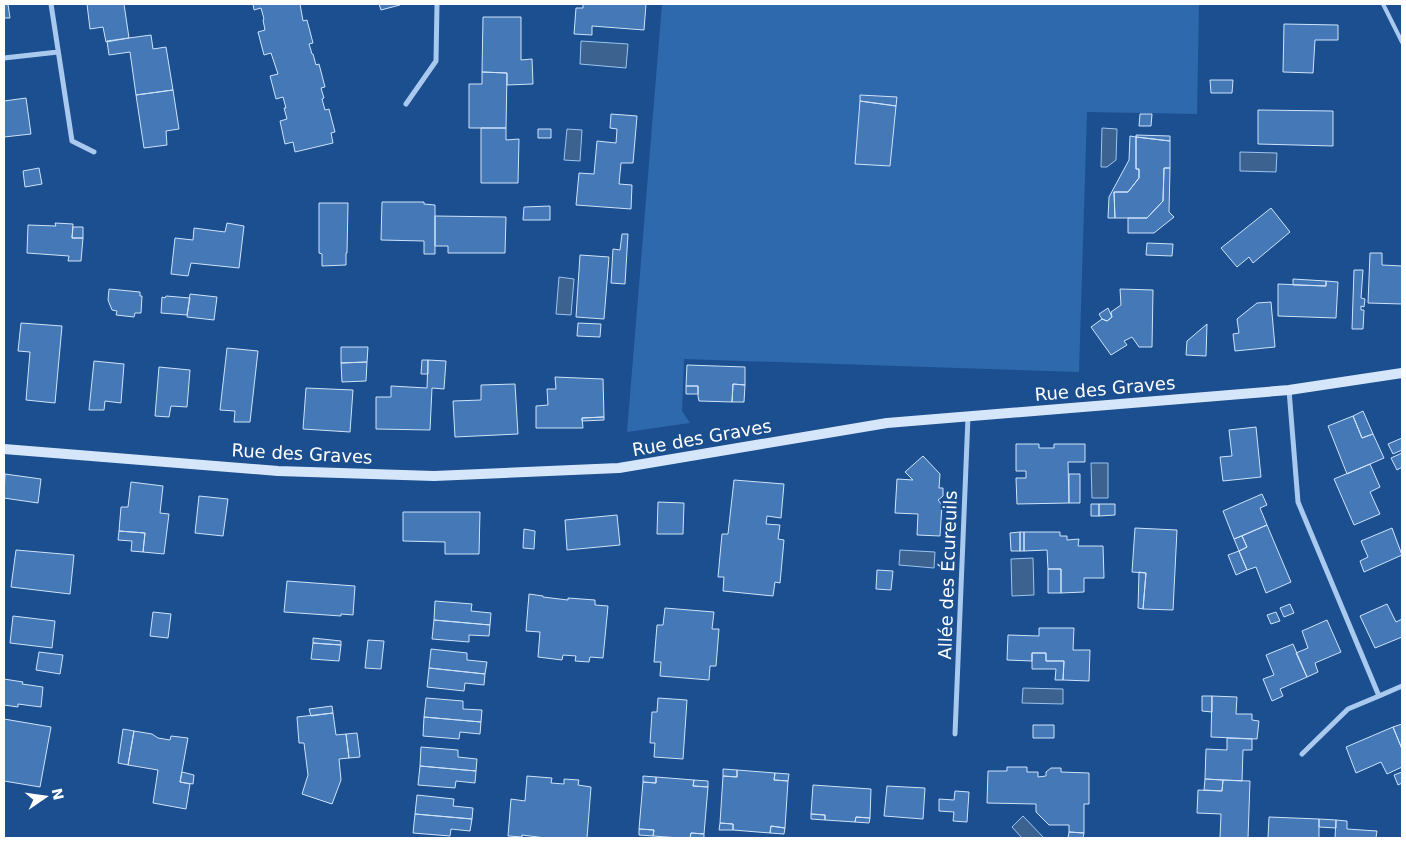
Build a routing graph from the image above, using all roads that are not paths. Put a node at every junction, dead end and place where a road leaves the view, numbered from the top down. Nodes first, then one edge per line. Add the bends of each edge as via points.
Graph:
1 (51, 4) edge
2 (437, 4) edge
3 (1383, 4) edge
4 (1402, 42) edge
5 (58, 52) junction
6 (4, 58) edge
7 (406, 104) dead end
8 (94, 152) dead end
9 (1402, 373) edge
10 (1289, 390) junction
11 (968, 416) junction
12 (4, 449) edge
13 (1402, 686) edge
14 (1379, 696) junction
15 (955, 734) dead end
16 (1302, 754) dead end

1 - 5 street
2 - 7 street via 436,61
3 - 4 lane
5 - 6 street
5 - 8 street via 72,142
9 - 10 street, Rue des Graves
10 - 11 street, Rue des Graves
10 - 14 street via 1298,502
11 - 12 street, Rue des Graves via 887,423 619,468 443,476 278,471
11 - 15 street, Allée des Écureuils
13 - 14 street
14 - 16 street via 1348,709

